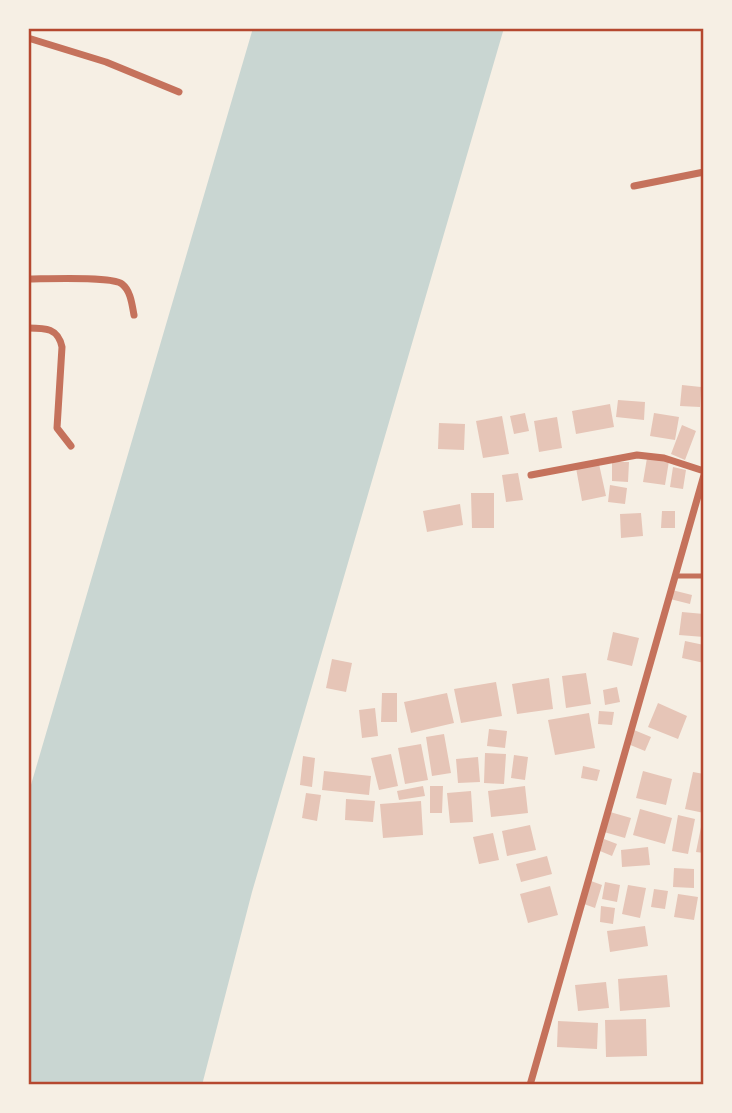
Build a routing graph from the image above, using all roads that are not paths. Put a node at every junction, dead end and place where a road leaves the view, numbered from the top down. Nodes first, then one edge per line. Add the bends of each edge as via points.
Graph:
1 (28, 38) edge
2 (179, 92) dead end
3 (704, 172) edge
4 (634, 186) dead end
5 (28, 279) edge
6 (134, 315) dead end
7 (28, 328) edge
8 (71, 446) dead end
9 (704, 473) edge
10 (531, 475) dead end
11 (701, 495) edge
12 (676, 576) junction
13 (704, 576) edge
14 (530, 1085) edge

1 - 2 street via 106,62
3 - 4 street
5 - 6 street via 121,283 129,293
7 - 8 street via 53,330 60,336 57,429
9 - 10 street via 664,458 637,455
9 - 11 street
11 - 12 street
12 - 13 lane
12 - 14 street

